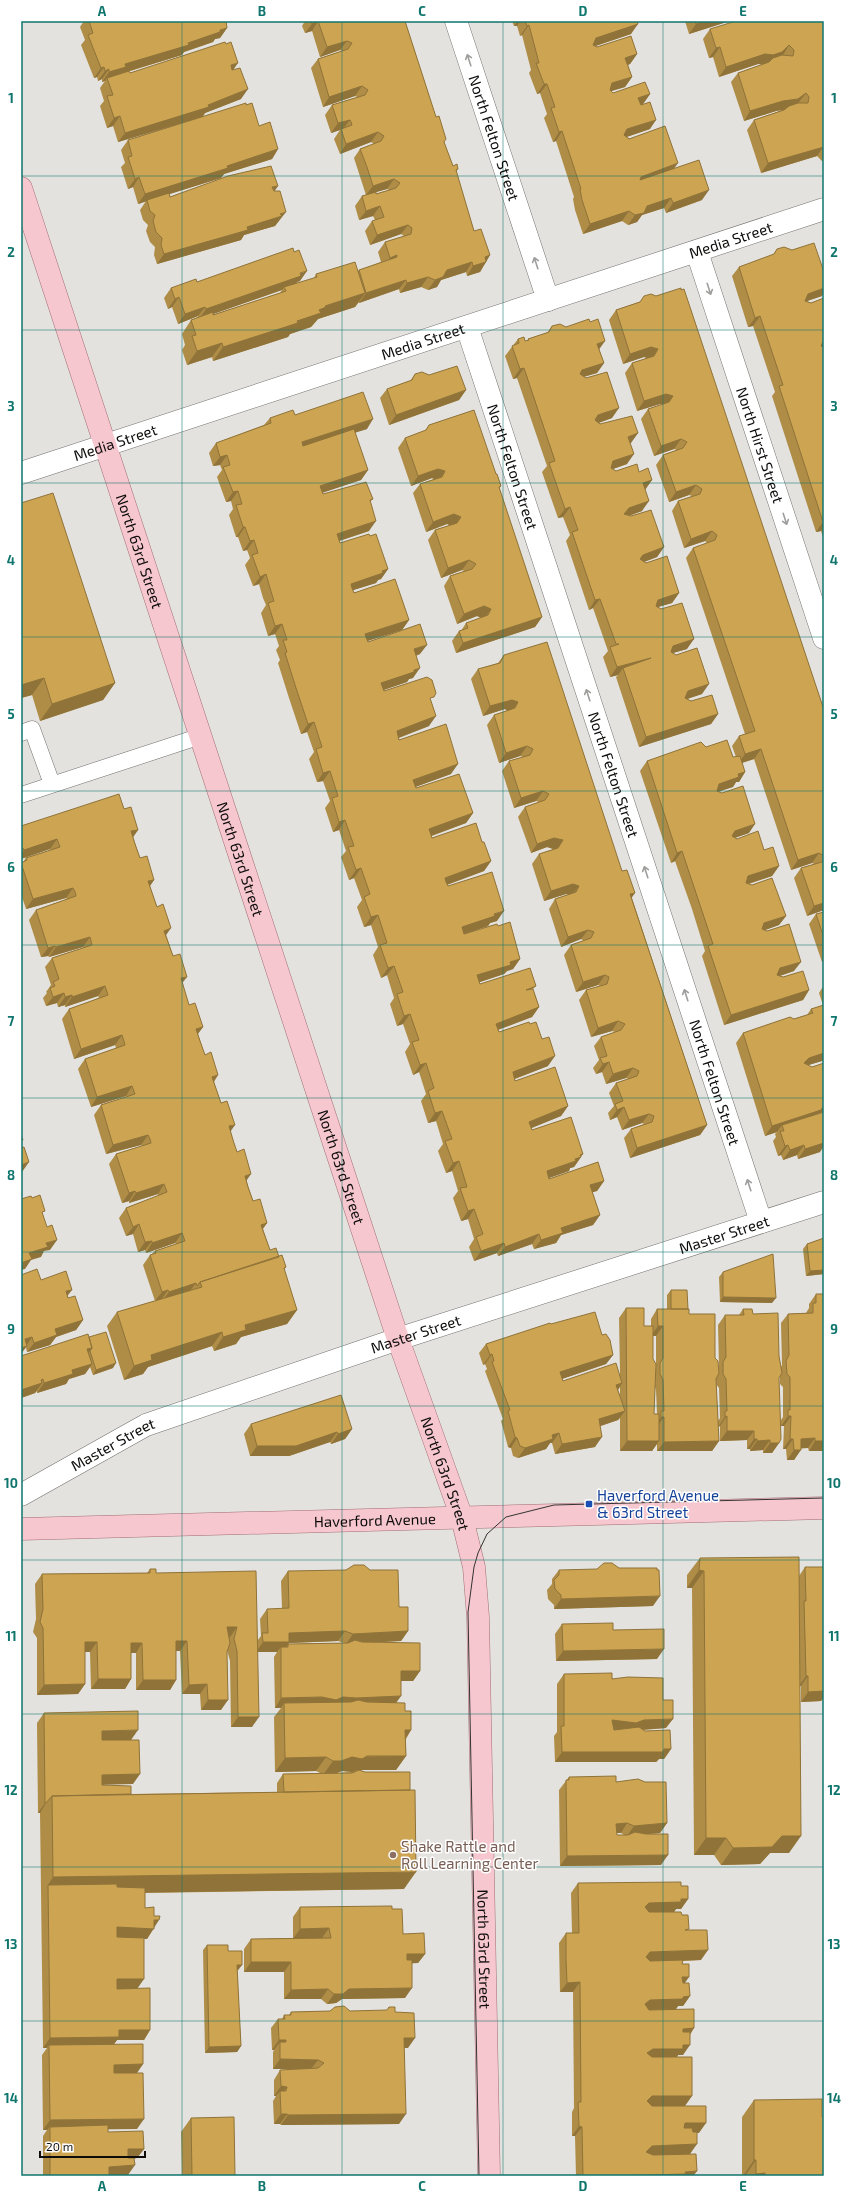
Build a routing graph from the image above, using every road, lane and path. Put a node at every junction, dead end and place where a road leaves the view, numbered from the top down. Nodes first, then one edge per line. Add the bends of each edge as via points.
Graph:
1 (456, 21) edge
2 (21, 188) edge
3 (824, 209) edge
4 (697, 252) junction
5 (548, 300) junction
6 (467, 327) junction
7 (106, 445) junction
8 (21, 473) edge
9 (824, 638) edge
10 (21, 733) edge
11 (202, 736) junction
12 (52, 784) junction
13 (21, 795) edge
14 (824, 1202) edge
15 (761, 1222) junction
16 (398, 1339) junction
17 (21, 1495) edge
18 (824, 1508) edge
19 (462, 1518) junction
20 (21, 1529) edge
21 (489, 2176) edge

5 -> 1 street, North Felton Street
2 - 7 main road, North 63rd Street
3 - 4 street, Media Street
4 - 5 street, Media Street
4 -> 9 street, North Hirst Street
5 - 6 street, Media Street
6 - 7 street, Media Street
15 -> 6 street, North Felton Street
7 - 8 street, Media Street
7 - 11 main road, North 63rd Street
10 - 12 lane via 32,729
11 - 12 lane
11 - 16 main road, North 63rd Street
12 - 13 lane
14 - 15 street, Master Street
15 - 16 street, Master Street
16 - 17 street, Master Street via 146,1425
16 - 19 main road, North 63rd Street
18 - 19 main road, Haverford Avenue
19 - 20 main road, Haverford Avenue
19 - 21 main road, North 63rd Street via 474,1567 478,1617

